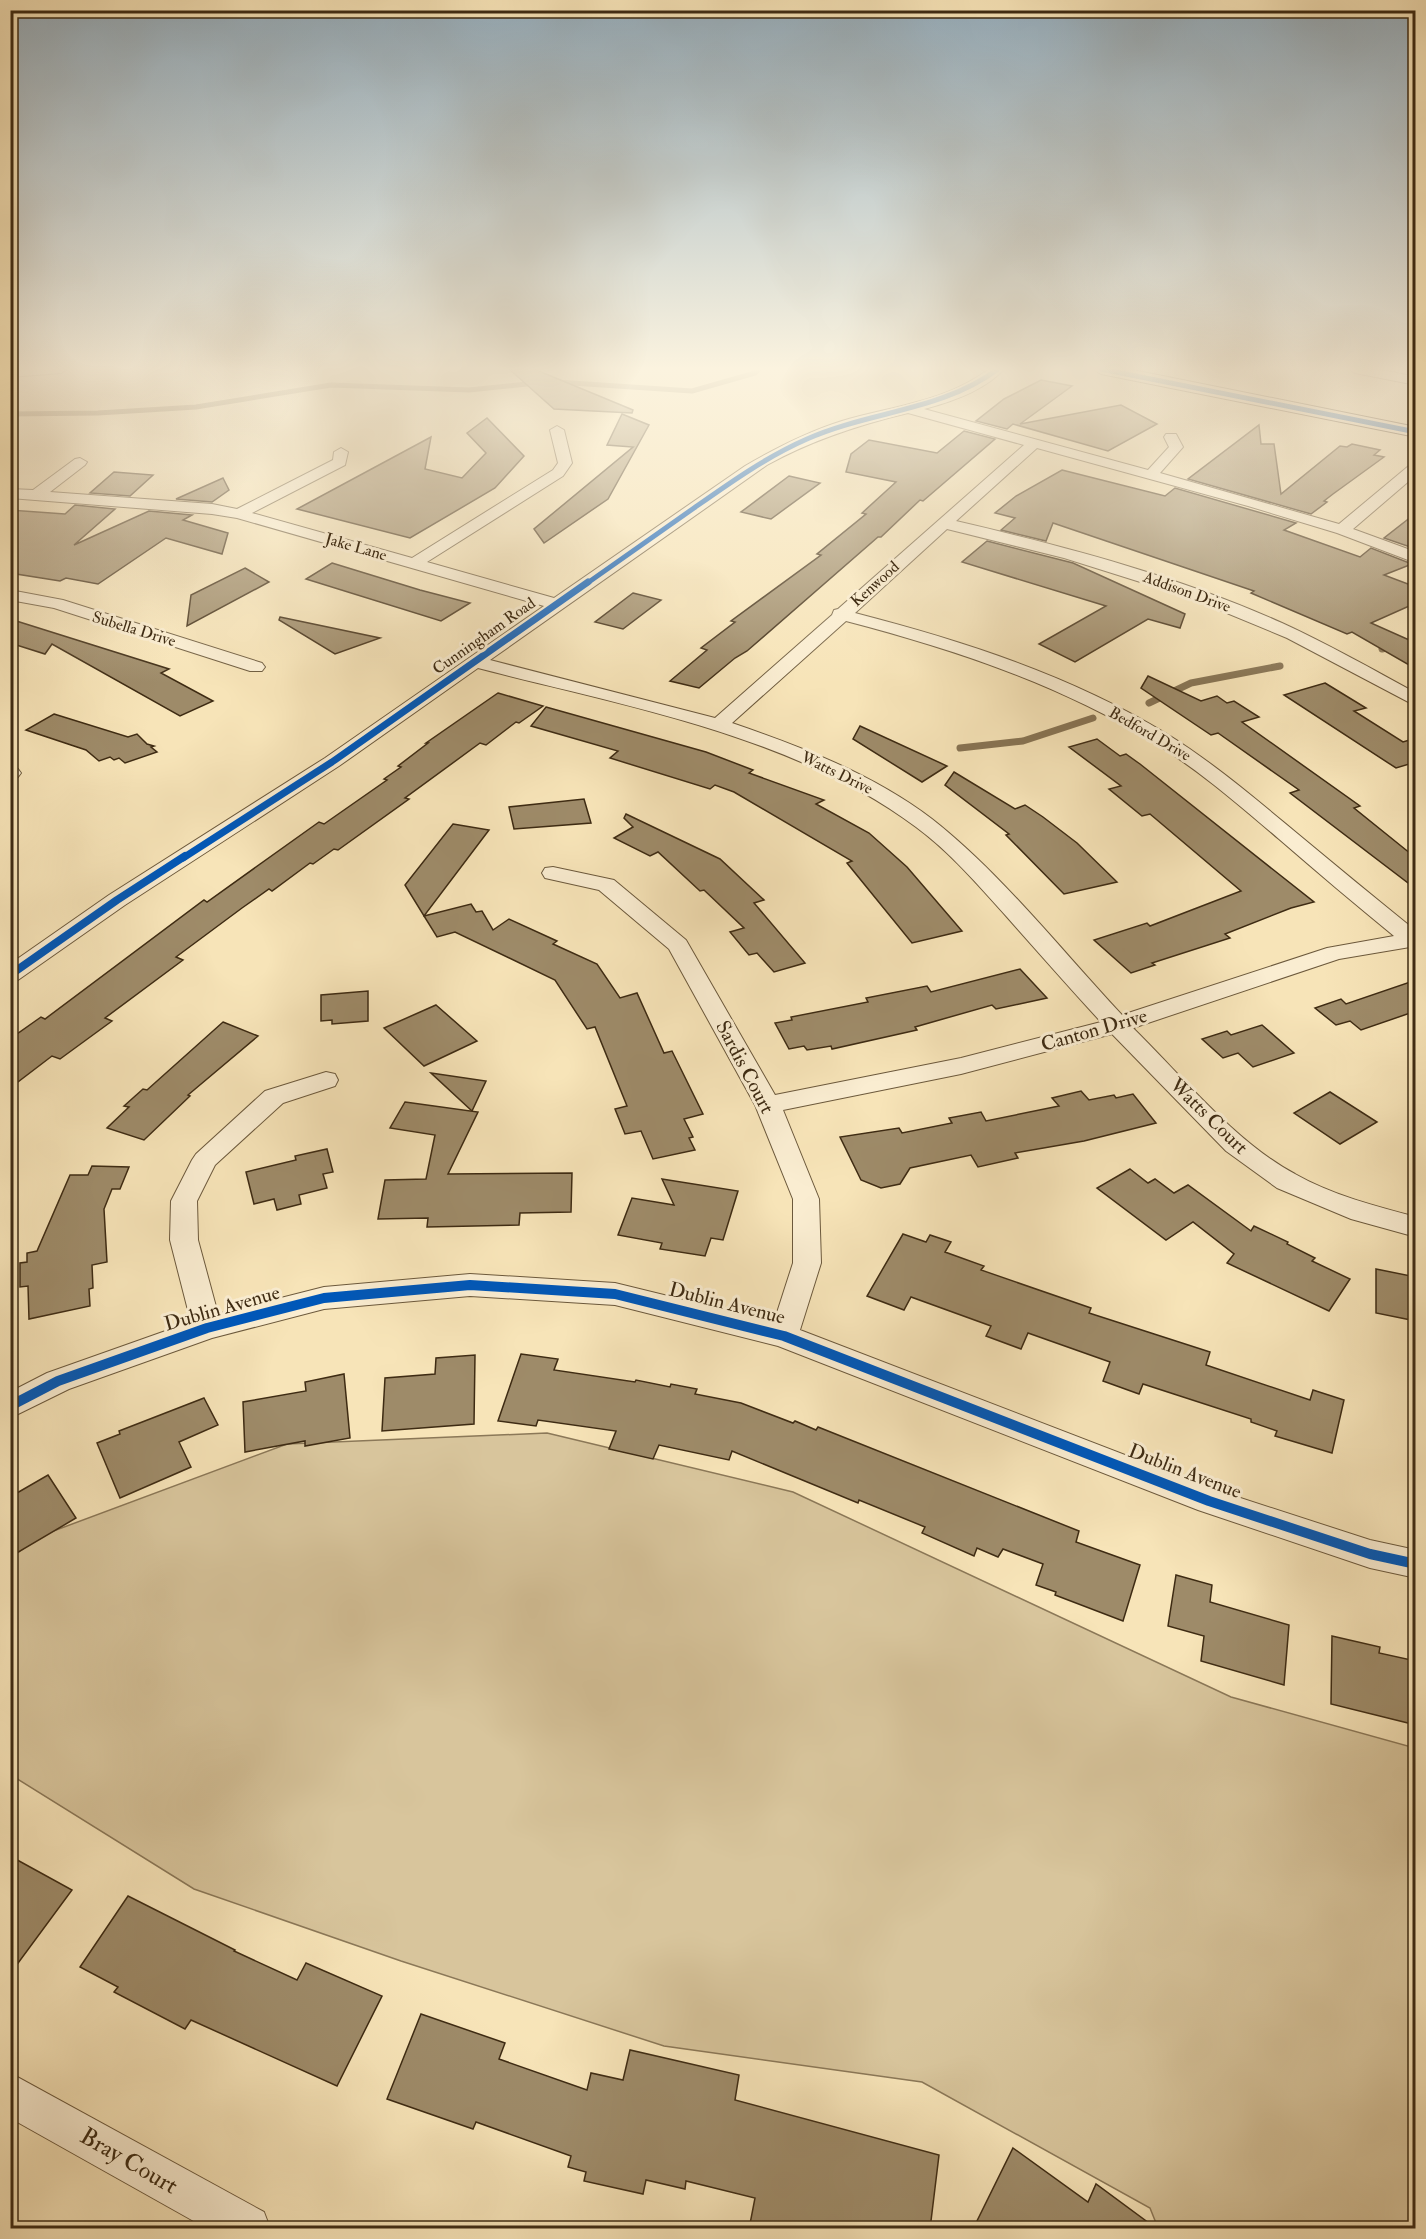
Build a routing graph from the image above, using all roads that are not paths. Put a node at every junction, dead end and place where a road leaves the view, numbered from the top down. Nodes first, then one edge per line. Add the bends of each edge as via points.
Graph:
1 (65, 473) edge
2 (318, 473) edge
3 (557, 473) edge
4 (744, 473) edge
5 (999, 473) edge
6 (1141, 473) edge
7 (1152, 473) edge
8 (1150, 476) junction
9 (1409, 482) edge
10 (10, 493) edge
11 (36, 495) junction
12 (239, 514) junction
13 (943, 523) junction
14 (1342, 530) junction
15 (1416, 558) edge
16 (414, 564) junction
17 (10, 596) edge
18 (556, 604) junction
19 (840, 615) junction
20 (474, 661) junction
21 (256, 667) dead end
22 (1416, 701) edge
23 (719, 725) junction
24 (553, 873) dead end
25 (1413, 939) edge
26 (10, 975) edge
27 (1117, 1025) junction
28 (326, 1080) dead end
29 (768, 1105) junction
30 (1416, 1227) edge
31 (207, 1328) junction
32 (784, 1336) junction
33 (10, 1406) edge
34 (1416, 1564) edge
35 (10, 2094) edge
36 (248, 2229) edge

1 - 11 street
2 - 12 street
3 - 16 street
4 - 18 street, Cunningham Road
5 - 13 street, Kenwood
6 - 8 street
7 - 8 street
8 - 14 street
9 - 14 street
10 - 11 street, Jake Lane
11 - 12 street, Jake Lane
12 - 16 street, Jake Lane
13 - 19 street, Kenwood
13 - 22 street, Addison Drive via 1048,547 1198,595 1274,626
14 - 15 street
16 - 18 street, Jake Lane
17 - 21 street, Subella Drive via 57,604
18 - 20 street, Cunningham Road
19 - 23 street, Kenwood
19 - 25 street, Bedford Drive via 917,633 988,656 1058,683 1147,730 1203,766
20 - 23 street, Watts Drive
20 - 26 street, Cunningham Road via 332,762 117,900
23 - 27 street, Watts Drive via 829,767 924,823 973,866
24 - 29 street, Sardis Court via 606,885 678,945
25 - 27 street, Canton Drive via 1335,953
27 - 29 street, Canton Drive via 962,1066
27 - 30 street, Watts Court via 1235,1145 1286,1181 1361,1212
28 - 31 street via 274,1097 205,1160 184,1201 184,1240
29 - 32 street, Sardis Court via 806,1199 807,1263
31 - 32 street, Dublin Avenue via 324,1298 470,1285 615,1294
31 - 33 street, Dublin Avenue via 58,1381
32 - 34 street, Dublin Avenue via 1209,1501 1370,1554
35 - 36 street, Bray Court

